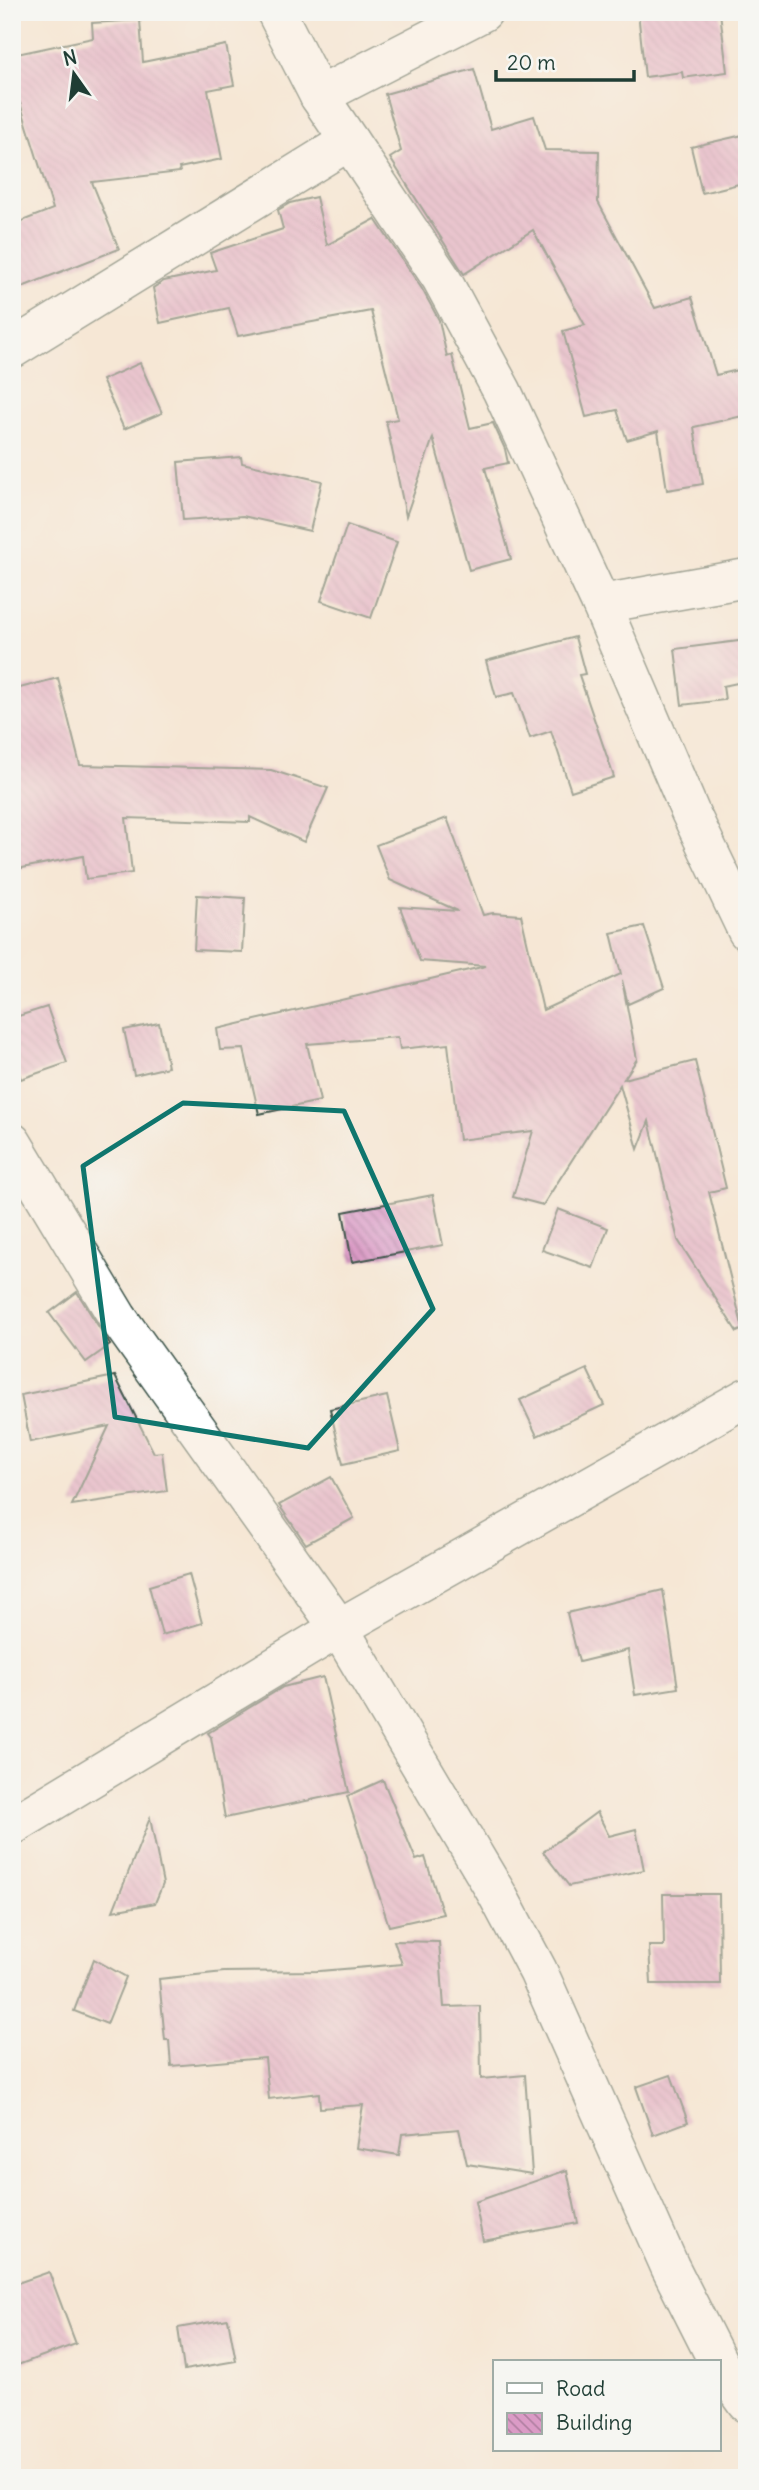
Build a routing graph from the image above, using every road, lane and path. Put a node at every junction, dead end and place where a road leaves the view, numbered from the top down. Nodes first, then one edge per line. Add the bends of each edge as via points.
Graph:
1 (276, 12) edge
2 (483, 12) edge
3 (320, 96) junction
4 (349, 141) junction
5 (12, 349) edge
6 (747, 578) edge
7 (601, 604) junction
8 (747, 931) edge
9 (12, 1142) edge
10 (747, 1397) edge
11 (339, 1628) junction
12 (12, 1826) edge
13 (716, 2360) edge
14 (720, 2366) edge
15 (747, 2403) edge

1 - 3 street
2 - 3 street
3 - 4 street
4 - 5 street
4 - 7 street via 441,278 502,391
6 - 7 street
7 - 8 street via 690,812
9 - 11 street via 118,1318
10 - 11 street
11 - 12 street
11 - 13 street via 538,1971
14 - 15 street

